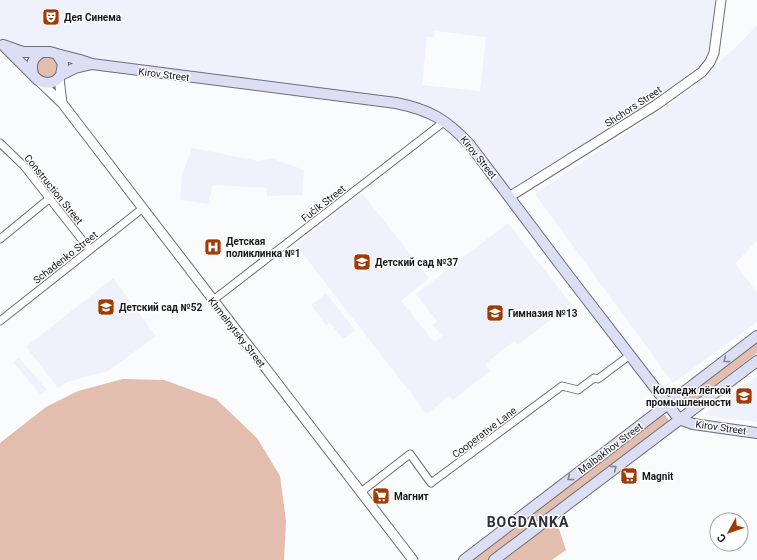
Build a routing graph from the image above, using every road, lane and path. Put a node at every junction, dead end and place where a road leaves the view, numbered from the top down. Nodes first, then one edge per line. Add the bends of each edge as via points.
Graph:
1 (721, 0) edge
2 (1, 44) edge
3 (42, 52) junction
4 (57, 54) junction
5 (92, 64) junction
6 (60, 76) junction
7 (35, 77) junction
8 (62, 103) junction
9 (445, 122) junction
10 (0, 143) edge
11 (509, 197) junction
12 (50, 198) junction
13 (143, 208) junction
14 (0, 239) edge
15 (90, 250) junction
16 (212, 301) junction
17 (0, 321) edge
18 (757, 336) edge
19 (630, 355) junction
20 (757, 360) edge
21 (668, 404) junction
22 (679, 419) junction
23 (757, 433) edge
24 (361, 492) junction
25 (413, 560) edge
26 (464, 560) edge
27 (494, 560) edge

1 - 11 street, Shchors Street via 714,53 702,72 656,105
2 - 3 main road via 23,52
2 - 7 main road
3 - 4 main road
3 - 7 main road via 31,66
4 - 5 main road
4 - 6 main road via 63,64
5 - 6 main road
5 - 9 main road, Kirov Street via 396,103 424,110
6 - 7 main road via 49,83 41,82
6 - 8 street
7 - 8 street, Khmelnytsky Street
8 - 13 street, Khmelnytsky Street
9 - 11 main road, Kirov Street via 470,145
9 - 16 street, Fučík Street
10 - 12 street, Construction Street via 24,166
11 - 19 main road, Kirov Street
12 - 14 street
12 - 15 street, Construction Street
13 - 15 street, Schadenko Street
13 - 16 street, Khmelnytsky Street
15 - 17 street, Schadenko Street
16 - 24 street, Khmelnytsky Street
18 -> 21 main road, Malbakhov Street
19 - 21 main road, Kirov Street
19 - 24 street, Cooperative Lane via 598,379 594,378 578,390 562,386 431,483 410,454
20 - 22 main road, Malbakhov Street
21 - 22 main road, Kirov Street
21 -> 26 main road, Malbakhov Street
22 - 23 main road, Kirov Street via 693,424
27 -> 22 main road, Malbakhov Street
24 - 25 street, Khmelnytsky Street

